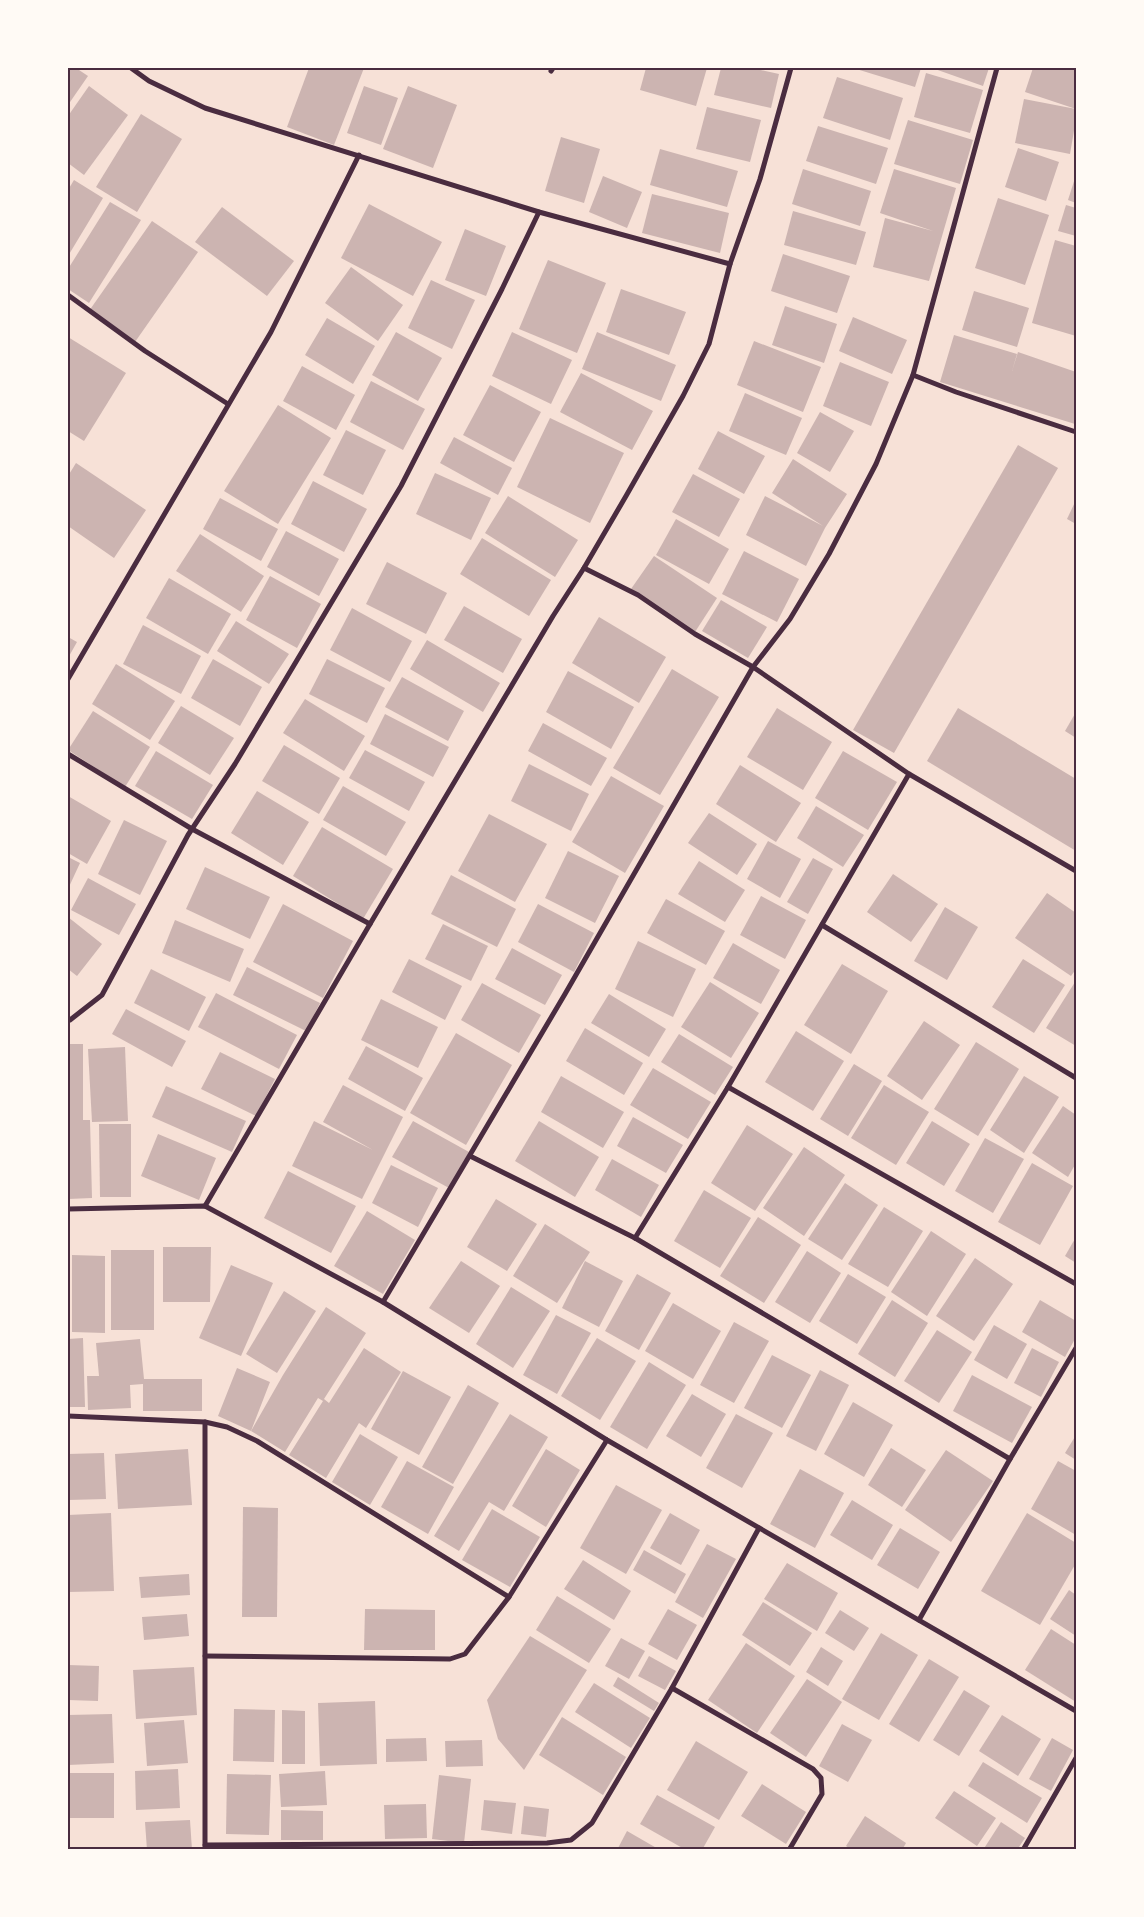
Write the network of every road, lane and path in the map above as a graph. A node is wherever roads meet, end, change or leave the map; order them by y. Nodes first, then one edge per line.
1 (131, 68) edge
2 (792, 68) edge
3 (997, 68) edge
4 (359, 155) junction
5 (539, 212) junction
6 (730, 264) junction
7 (68, 295) edge
8 (913, 375) junction
9 (228, 404) junction
10 (1076, 432) edge
11 (584, 568) junction
12 (753, 667) junction
13 (68, 679) edge
14 (68, 754) edge
15 (909, 774) junction
16 (192, 829) junction
17 (1076, 871) edge
18 (370, 924) junction
19 (822, 925) junction
20 (68, 1020) edge
21 (1076, 1078) edge
22 (728, 1087) junction
23 (470, 1156) junction
24 (205, 1206) junction
25 (68, 1209) edge
26 (635, 1238) junction
27 (1076, 1284) edge
28 (383, 1302) junction
29 (1076, 1348) edge
30 (68, 1416) edge
31 (205, 1422) junction
32 (607, 1440) junction
33 (1010, 1459) junction
34 (759, 1528) junction
35 (509, 1597) junction
36 (918, 1620) junction
37 (205, 1656) junction
38 (672, 1688) junction
39 (1076, 1712) edge
40 (1076, 1758) edge
41 (205, 1847) edge
42 (789, 1850) edge
43 (1024, 1850) edge

1 - 4 street
2 - 6 street
3 - 8 street
4 - 5 street
4 - 9 street
5 - 6 street
5 - 16 street
6 - 11 street
7 - 9 street
8 - 10 street
8 - 12 street
9 - 13 street
11 - 12 street
11 - 18 street
12 - 15 street
12 - 23 street
14 - 16 street
15 - 17 street
15 - 19 street
16 - 18 street
16 - 20 street
18 - 24 street
19 - 21 street
19 - 22 street
22 - 26 street
22 - 27 street
23 - 26 street
23 - 28 street
24 - 25 street
24 - 28 street
26 - 33 street
28 - 32 street
29 - 33 street
30 - 31 street
31 - 35 street
31 - 37 street
32 - 34 street
32 - 35 street
33 - 36 street
34 - 36 street
34 - 38 street
35 - 37 street
36 - 39 street
37 - 41 street
38 - 41 street
38 - 42 street
40 - 43 street

